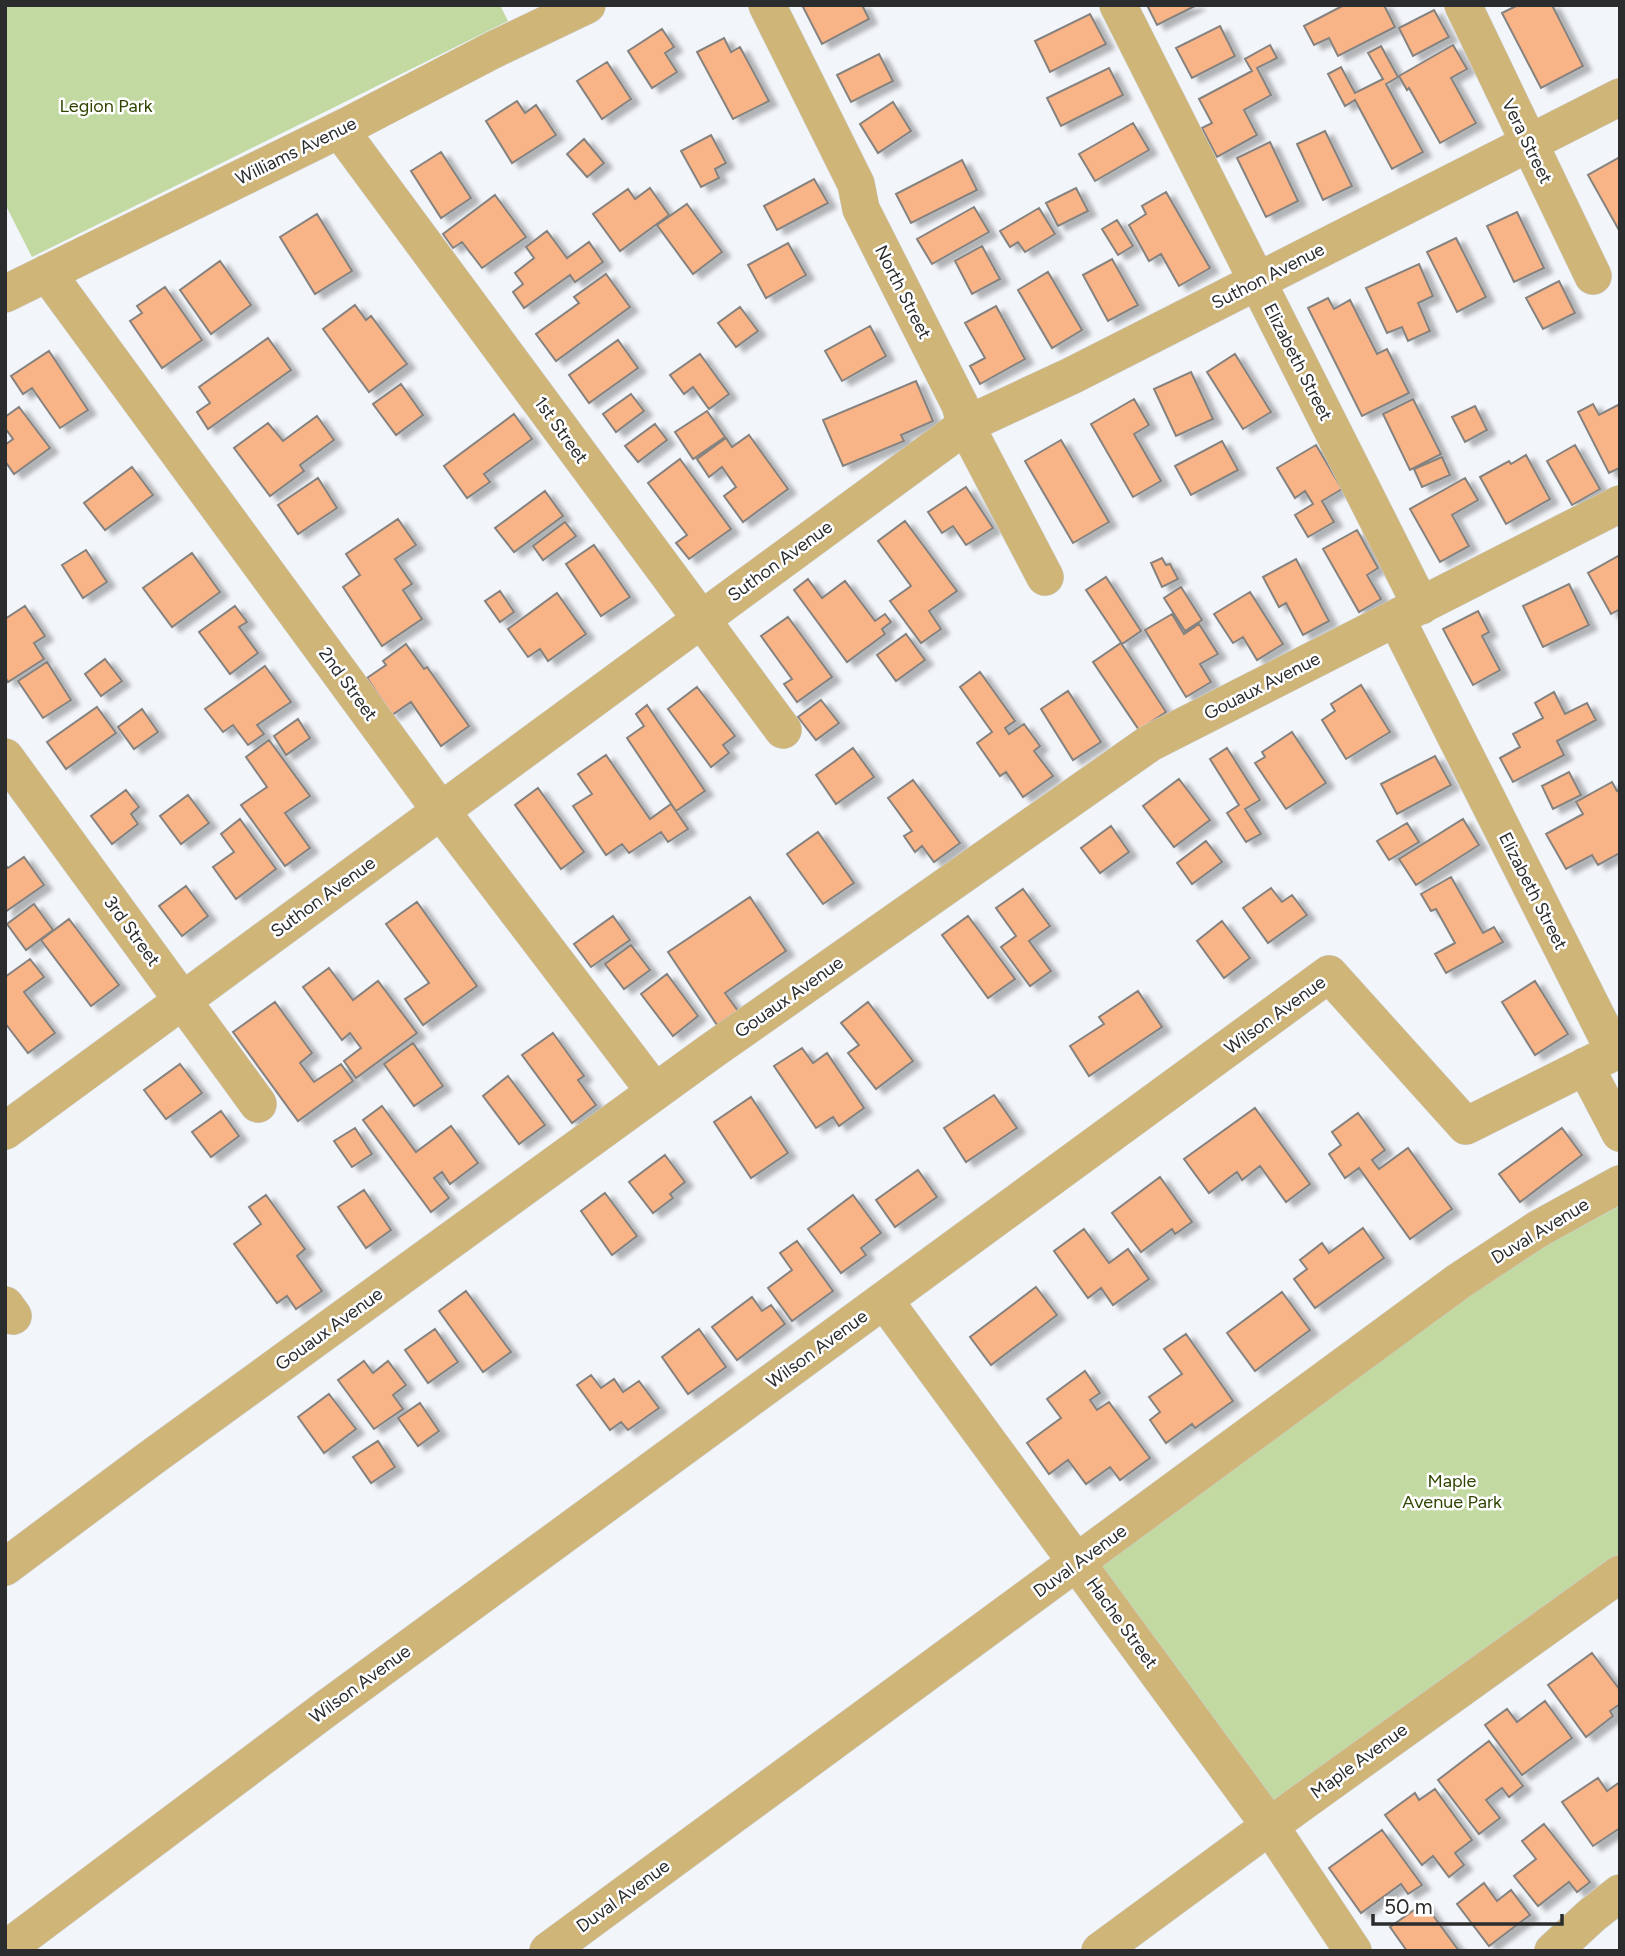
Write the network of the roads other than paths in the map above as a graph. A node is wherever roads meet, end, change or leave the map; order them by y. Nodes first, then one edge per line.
1 (586, 5) edge
2 (767, 5) edge
3 (1118, 5) edge
4 (1462, 5) edge
5 (1620, 97) edge
6 (340, 130) junction
7 (1528, 144) junction
8 (47, 273) junction
9 (1592, 275) dead end
10 (1257, 281) junction
11 (6, 293) edge
12 (966, 426) junction
13 (1620, 505) edge
14 (1045, 577) dead end
15 (1408, 612) junction
16 (701, 620) junction
17 (783, 730) dead end
18 (5, 757) edge
19 (441, 811) junction
20 (183, 1000) junction
21 (1606, 1055) edge
22 (655, 1092) junction
23 (258, 1104) dead end
24 (5, 1131) edge
25 (1620, 1133) edge
26 (1620, 1184) edge
27 (884, 1300) junction
28 (1077, 1562) junction
29 (5, 1567) edge
30 (1620, 1574) edge
31 (1270, 1826) junction
32 (1620, 1893) edge
33 (5, 1950) edge
34 (548, 1951) edge
35 (1100, 1951) edge
36 (1353, 1951) edge
37 (1553, 1951) edge

1 - 6 street, Williams Avenue
2 - 12 street, North Street
3 - 10 street, Elizabeth Street
4 - 7 street, Vera Street
5 - 7 street, Suthon Avenue
6 - 8 street, Williams Avenue
6 - 16 street, 1st Street
7 - 9 street, Vera Street
7 - 10 street, Suthon Avenue
8 - 11 street, Williams Avenue
8 - 19 street, 2nd Street
10 - 12 street, Suthon Avenue
10 - 15 street, Elizabeth Street
12 - 14 street, North Street
12 - 16 street, Suthon Avenue
13 - 15 street, Gouaux Avenue
15 - 21 street, Elizabeth Street
15 - 22 street, Gouaux Avenue
16 - 17 street, 1st Street
16 - 19 street, Suthon Avenue
18 - 20 street, 3rd Street
19 - 20 street, Suthon Avenue
19 - 22 street, 2nd Street
20 - 23 street, 3rd Street
20 - 24 street, Suthon Avenue
21 - 25 street, Elizabeth Street
21 - 27 street, Wilson Avenue
22 - 29 street, Gouaux Avenue
26 - 28 street, Duval Avenue
27 - 28 street, Hache Street
27 - 33 street, Wilson Avenue
28 - 31 street, Hache Street
28 - 34 street, Duval Avenue
30 - 31 street, Maple Avenue
31 - 35 street, Maple Avenue
31 - 36 street, Hache Street
32 - 37 street

